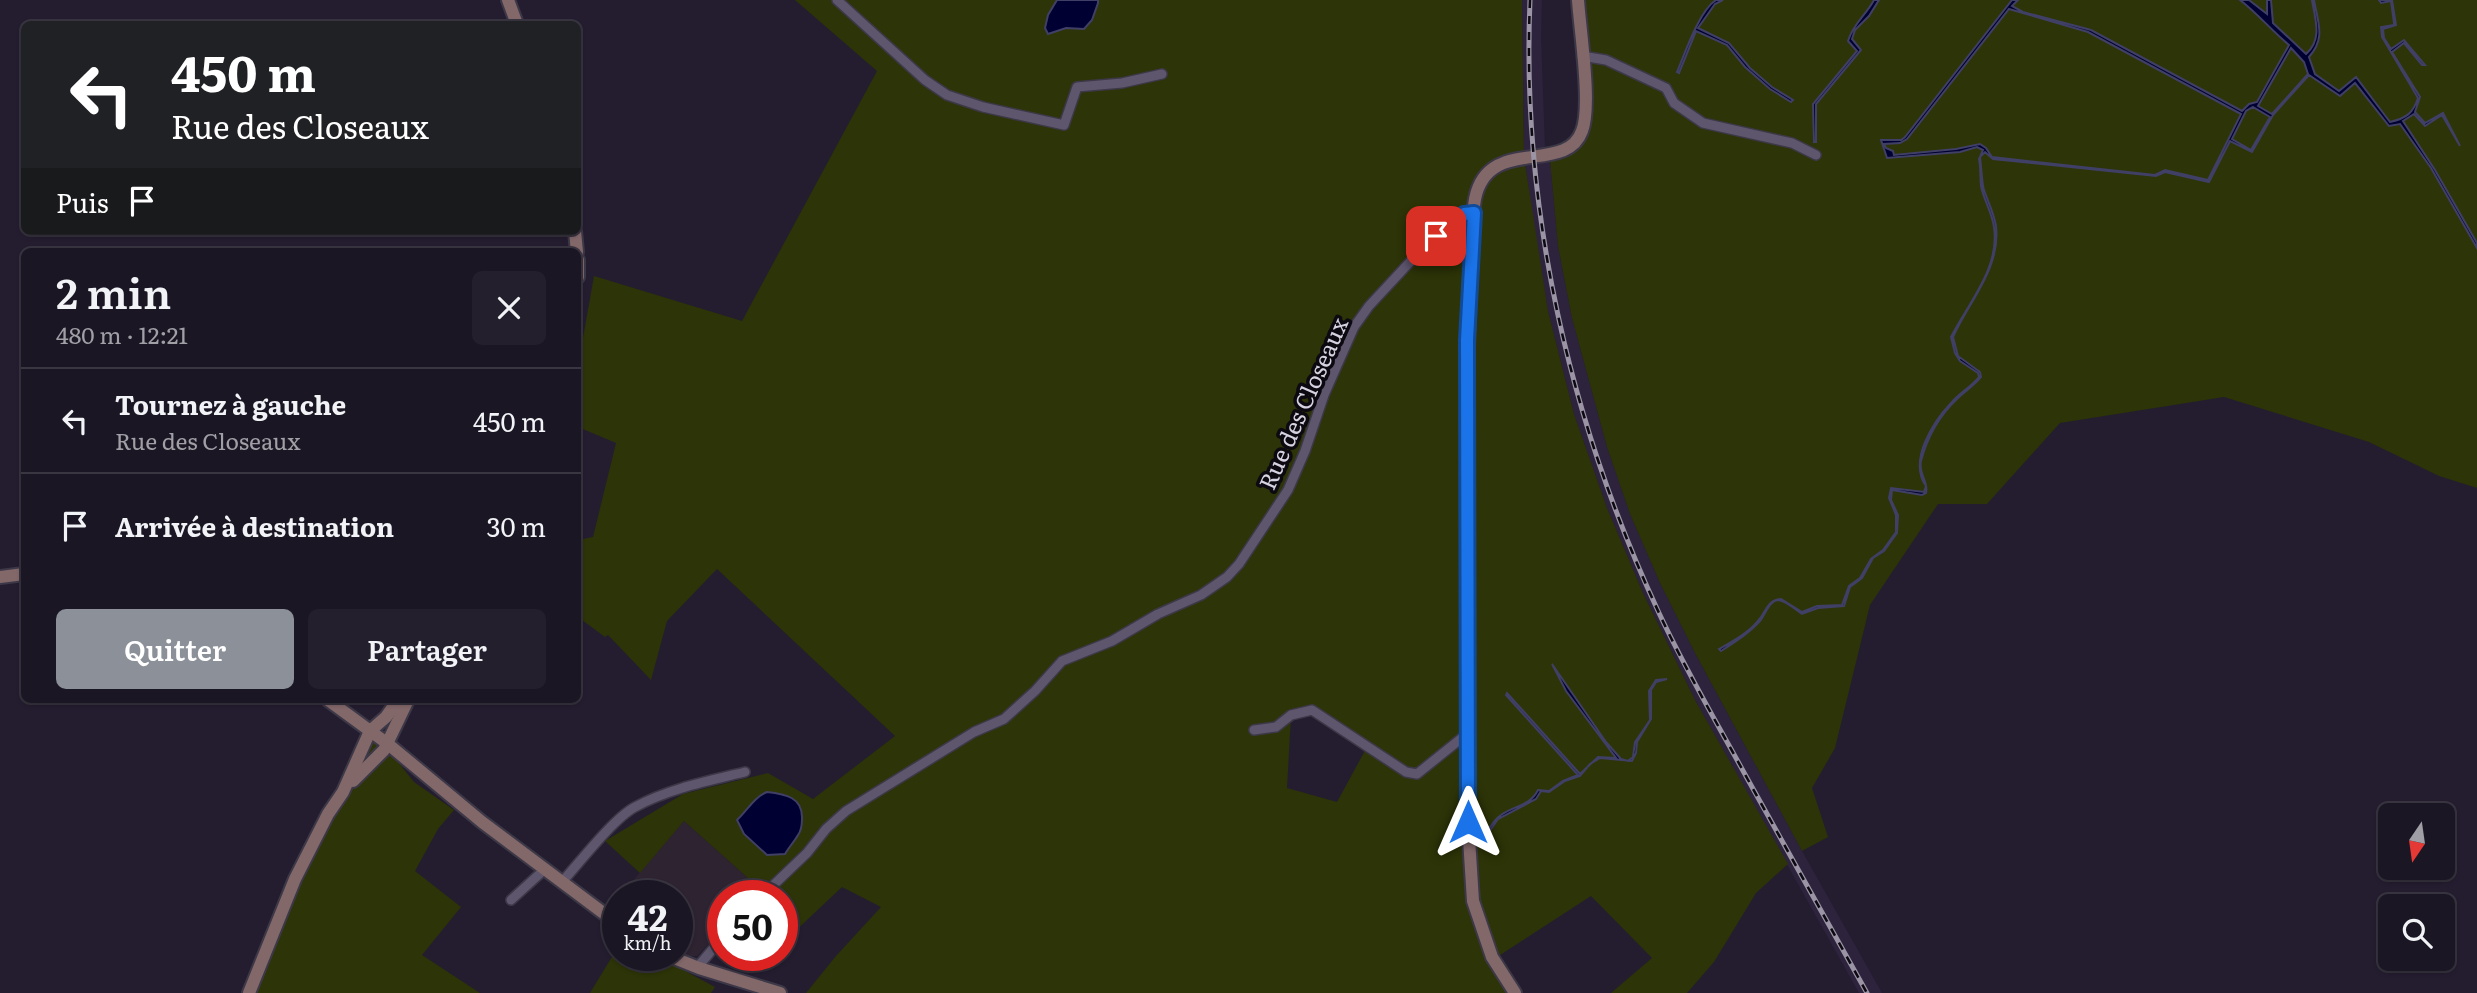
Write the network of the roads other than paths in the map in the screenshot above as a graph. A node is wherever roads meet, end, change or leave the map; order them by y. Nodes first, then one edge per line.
1 (508, 0) edge
2 (837, 0) edge
3 (1578, 0) edge
4 (516, 21) edge
5 (1583, 56) junction
6 (1162, 75) dead end
7 (1816, 155) dead end
8 (1474, 213) junction
9 (21, 574) edge
10 (0, 578) edge
11 (332, 703) edge
12 (396, 703) edge
13 (407, 703) edge
14 (1254, 730) dead end
15 (370, 731) junction
16 (1468, 733) junction
17 (388, 744) junction
18 (745, 772) dead end
19 (343, 792) junction
20 (544, 869) junction
21 (779, 880) edge
22 (562, 881) junction
23 (511, 900) dead end
24 (602, 912) edge
25 (707, 956) edge
26 (693, 966) edge
27 (699, 968) junction
28 (749, 988) edge
29 (249, 993) edge
30 (780, 993) edge
31 (1515, 993) edge

1 - 4 main road
2 - 6 street
3 - 5 main road
5 - 7 street
5 - 8 main road
8 - 16 main road
8 - 21 street, Rue des Closeaux
9 - 10 main road
11 - 15 main road
12 - 15 main road
13 - 17 main road
14 - 16 street
15 - 17 main road
15 - 19 main road
16 - 31 main road
17 - 19 main road
17 - 20 main road
18 - 22 street
19 - 29 main road
20 - 22 main road
20 - 23 street
22 - 24 main road
25 - 27 street
26 - 27 main road
27 - 28 main road
28 - 30 main road

